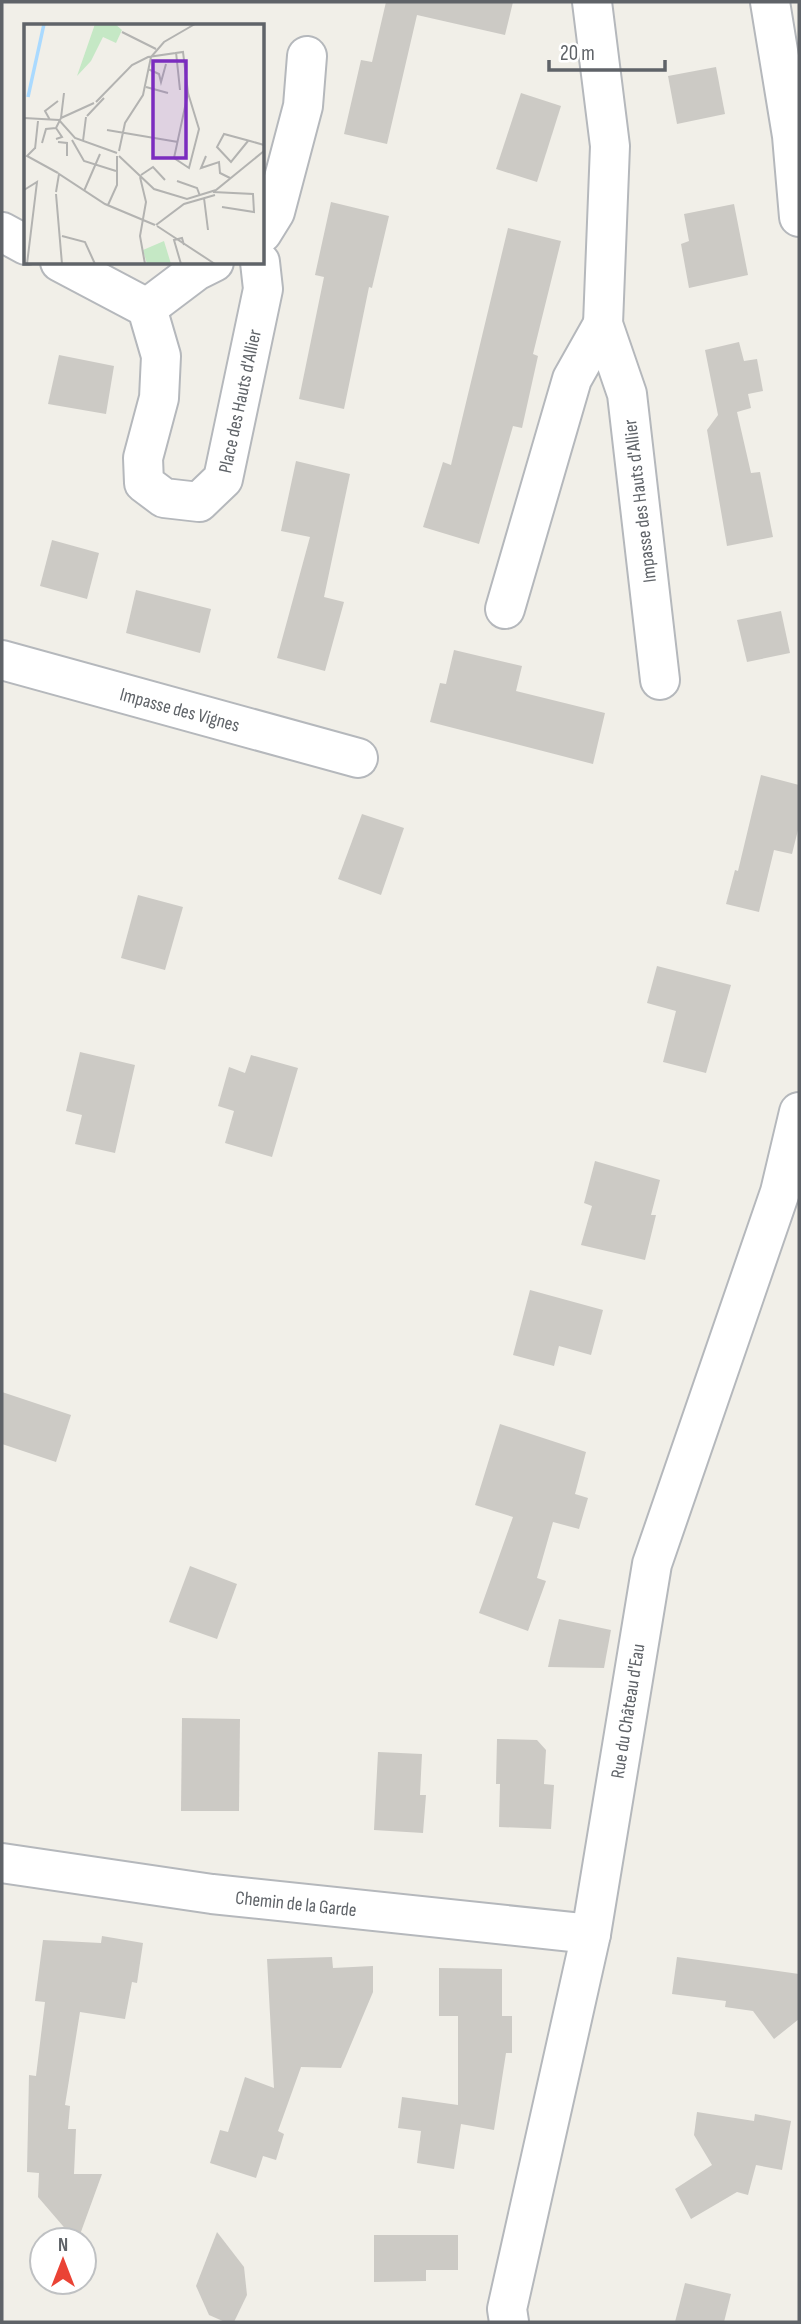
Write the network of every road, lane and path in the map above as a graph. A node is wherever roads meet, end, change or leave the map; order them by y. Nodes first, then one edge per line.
1 (592, 2) edge
2 (770, 2) edge
3 (307, 56) dead end
4 (799, 217) edge
5 (264, 230) edge
6 (2, 232) edge
7 (24, 243) edge
8 (64, 264) edge
9 (210, 264) edge
10 (260, 264) edge
11 (147, 308) junction
12 (603, 324) junction
13 (505, 610) dead end
14 (2, 660) edge
15 (660, 680) dead end
16 (358, 758) dead end
17 (799, 1112) edge
18 (2, 1863) edge
19 (591, 1934) junction
20 (509, 2322) edge

1 - 12 street, Impasse des Hauts d'Allier
2 - 4 street
3 - 5 street
6 - 7 street
8 - 11 street
9 - 11 street
10 - 11 street, Place des Hauts d'Allier
12 - 13 street, Impasse des Hauts d'Allier
12 - 15 street, Impasse des Hauts d'Allier
14 - 16 street, Impasse des Vignes
17 - 19 street, Rue du Château d'Eau
18 - 19 street, Chemin de la Garde
19 - 20 street, Rue du Château d'Eau

